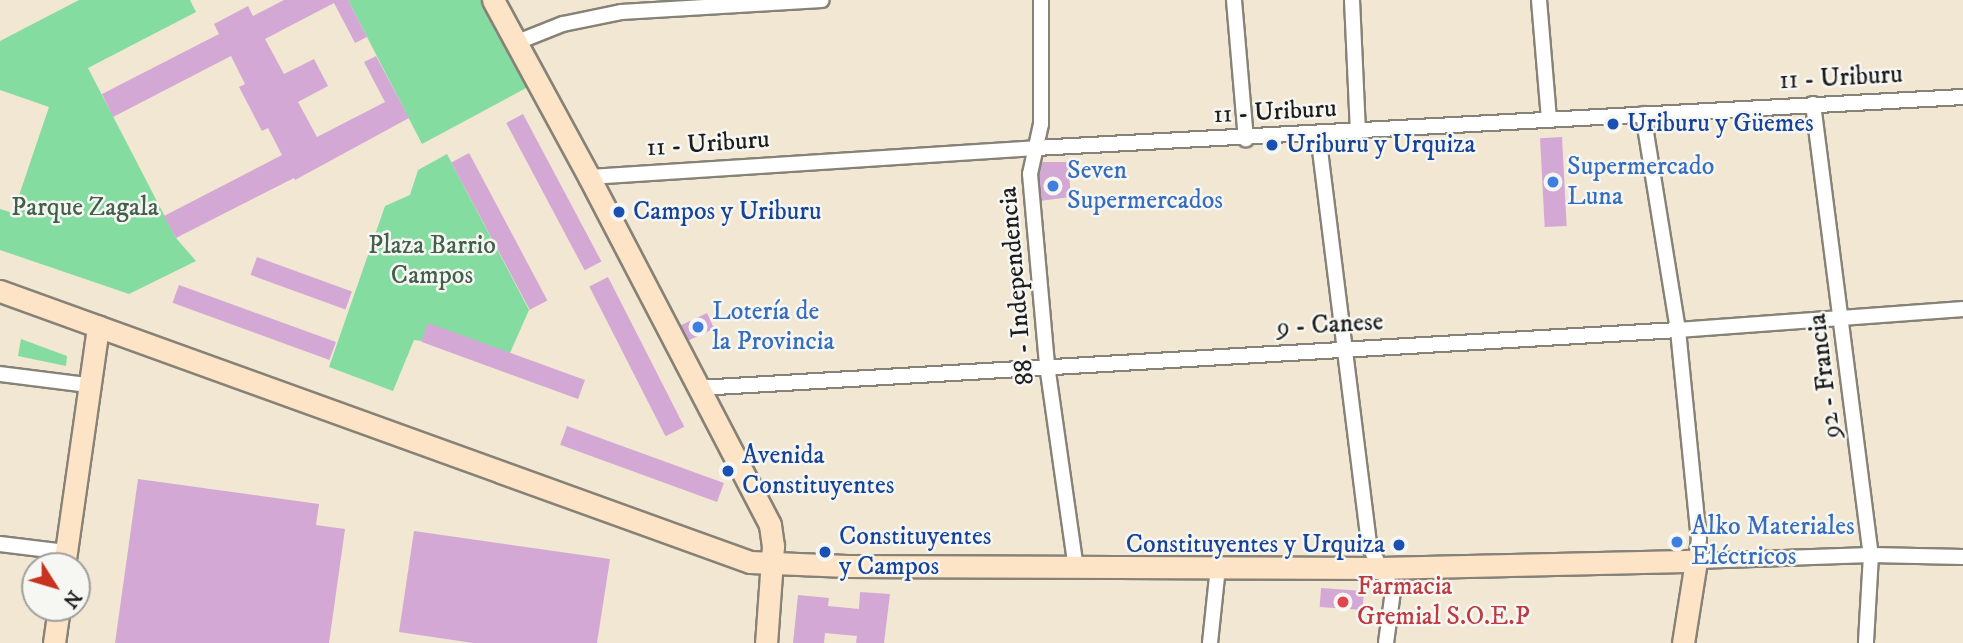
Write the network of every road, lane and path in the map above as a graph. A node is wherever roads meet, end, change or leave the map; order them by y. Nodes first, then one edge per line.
1 (493, 0) edge
2 (822, 0) edge
3 (1041, 0) edge
4 (1234, 0) edge
5 (1352, 0) edge
6 (1539, 0) edge
7 (515, 43) junction
8 (1963, 97) edge
9 (1813, 104) junction
10 (1643, 114) junction
11 (1549, 120) junction
12 (1358, 132) junction
13 (1318, 135) junction
14 (1246, 139) junction
15 (1035, 148) junction
16 (589, 177) junction
17 (0, 291) edge
18 (1963, 309) edge
19 (1843, 317) junction
20 (98, 326) junction
21 (1678, 330) junction
22 (1346, 349) junction
23 (1047, 365) junction
24 (0, 374) edge
25 (87, 385) junction
26 (699, 388) junction
27 (0, 544) edge
28 (35, 552) edge
29 (66, 552) edge
30 (1871, 555) junction
31 (1963, 557) edge
32 (1696, 561) junction
33 (772, 565) junction
34 (1076, 568) junction
35 (1218, 568) junction
36 (1380, 568) junction
37 (57, 622) edge
38 (54, 643) edge
39 (766, 643) edge
40 (1210, 643) edge
41 (1386, 643) edge
42 (1683, 643) edge
43 (1866, 643) edge

1 - 7 main road
2 - 7 street
3 - 15 street, 88 - Independencia
4 - 14 street
5 - 12 street
6 - 11 street
7 - 16 main road
8 - 9 street, 11 - Uriburu
9 - 10 street, 11 - Uriburu
9 - 19 street, 92 - Francia
10 - 11 street, 11 - Uriburu
10 - 21 street
11 - 12 street, 11 - Uriburu
12 - 13 street, 11 - Uriburu
13 - 14 street, 11 - Uriburu
13 - 22 street
14 - 15 street, 11 - Uriburu
15 - 16 street, 11 - Uriburu
15 - 23 street, 88 - Independencia
16 - 26 main road
17 - 20 main road
18 - 19 street, 9 - Canese
19 - 21 street, 9 - Canese
19 - 30 street, 92 - Francia
20 - 25 main road
20 - 33 main road
21 - 22 street, 9 - Canese
21 - 32 street
22 - 23 street, 9 - Canese
22 - 36 street
23 - 26 street, 9 - Canese
23 - 34 street, 88 - Independencia
24 - 25 street
25 - 29 main road
26 - 33 main road
27 - 28 street
30 - 31 street
30 - 32 street
30 - 43 street, 92 - Francia
32 - 36 main road
32 - 42 main road
33 - 34 main road
33 - 39 main road
34 - 35 main road
35 - 36 main road
35 - 40 street
36 - 41 street
37 - 38 main road

